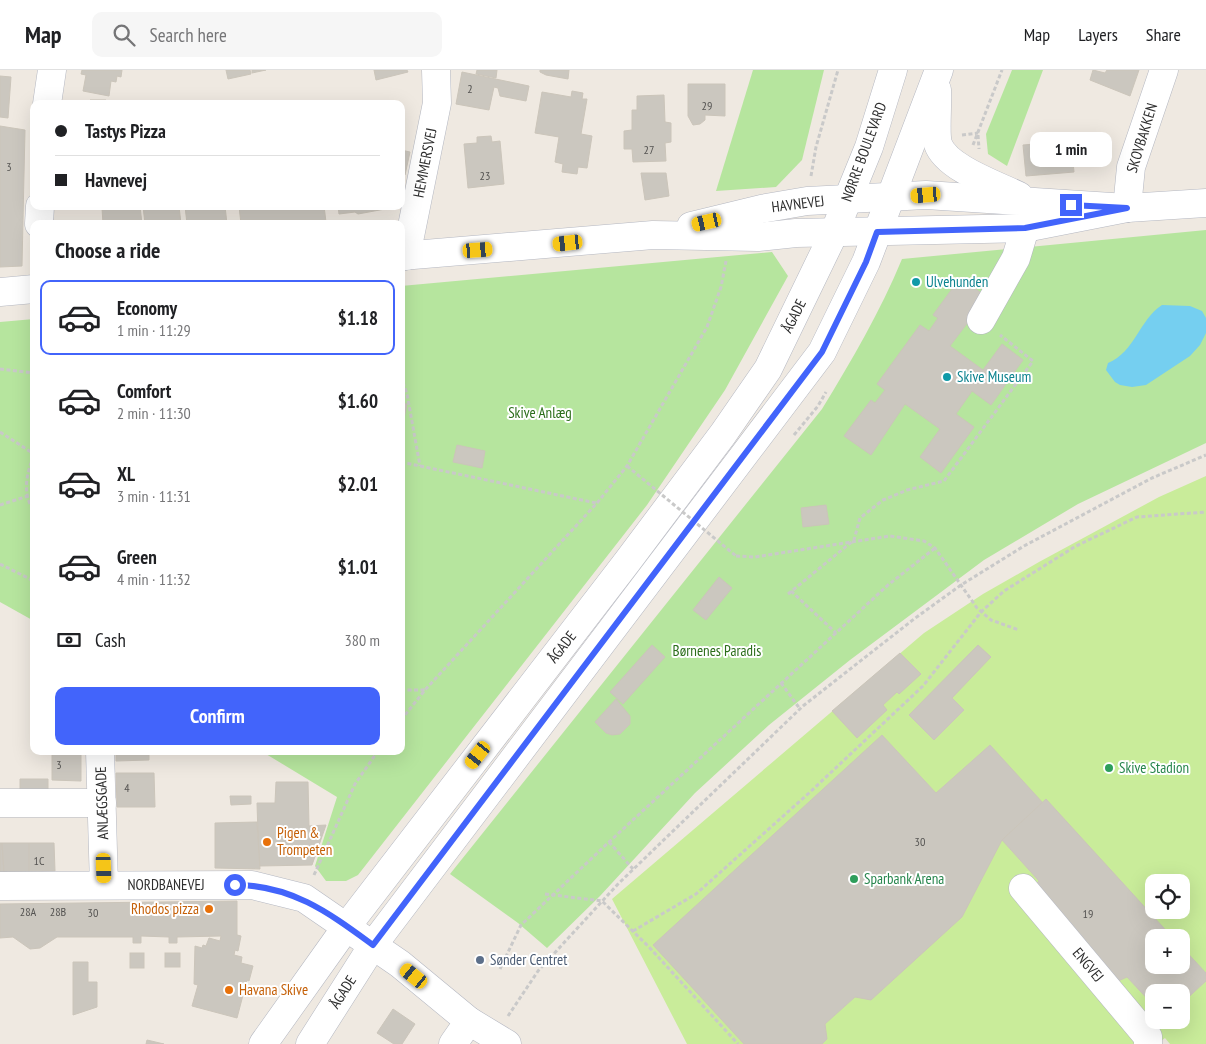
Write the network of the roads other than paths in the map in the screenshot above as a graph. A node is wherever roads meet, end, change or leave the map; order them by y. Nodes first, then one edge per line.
1 (52, 70) edge
2 (436, 70) edge
3 (893, 70) edge
4 (1164, 70) edge
5 (938, 73) edge
6 (48, 100) edge
7 (889, 197) junction
8 (847, 199) junction
9 (1034, 203) junction
10 (1206, 203) edge
11 (1127, 208) junction
12 (1025, 228) junction
13 (877, 232) junction
14 (834, 233) junction
15 (653, 235) junction
16 (405, 251) edge
17 (405, 256) edge
18 (30, 289) edge
19 (0, 292) edge
20 (982, 320) road end
21 (100, 755) edge
22 (102, 802) junction
23 (0, 803) edge
24 (104, 885) junction
25 (0, 886) edge
26 (1024, 888) dead end
27 (347, 926) junction
28 (373, 945) junction
29 (469, 1021) junction
30 (501, 1040) edge
31 (262, 1044) edge
32 (310, 1044) edge
33 (453, 1044) edge
34 (1148, 1044) edge

1 - 6 street
2 - 16 street, HEMMERSVEJ
3 - 8 street, NØRRE BOULEVARD
4 - 11 street, SKOVBAKKEN
5 - 7 street
5 - 9 street
7 - 8 street, HAVNEVEJ
7 - 9 street, HAVNEVEJ
7 - 13 street
8 - 14 street, NØRRE BOULEVARD
8 - 15 street, HAVNEVEJ
9 - 11 street, HAVNEVEJ
10 - 11 street, HAVNEVEJ
11 - 12 street, HAVNEVEJ
12 - 13 street, HAVNEVEJ
12 - 20 street
13 - 14 street, HAVNEVEJ
13 - 28 street, ÅGADE
14 - 15 street, HAVNEVEJ
14 - 27 street, ÅGADE
15 - 17 street, HAVNEVEJ
18 - 19 street
21 - 22 street, ANLÆGSGADE
22 - 23 street
22 - 24 street, ANLÆGSGADE
24 - 25 street, NORDBANEVEJ
24 - 27 street, NORDBANEVEJ
26 - 34 street, ENGVEJ
27 - 28 street, NORDBANEVEJ
27 - 31 street, ÅGADE
28 - 29 street, NORDBANEVEJ
28 - 32 street, ÅGADE
29 - 30 street, NORDBANEVEJ
29 - 33 street

